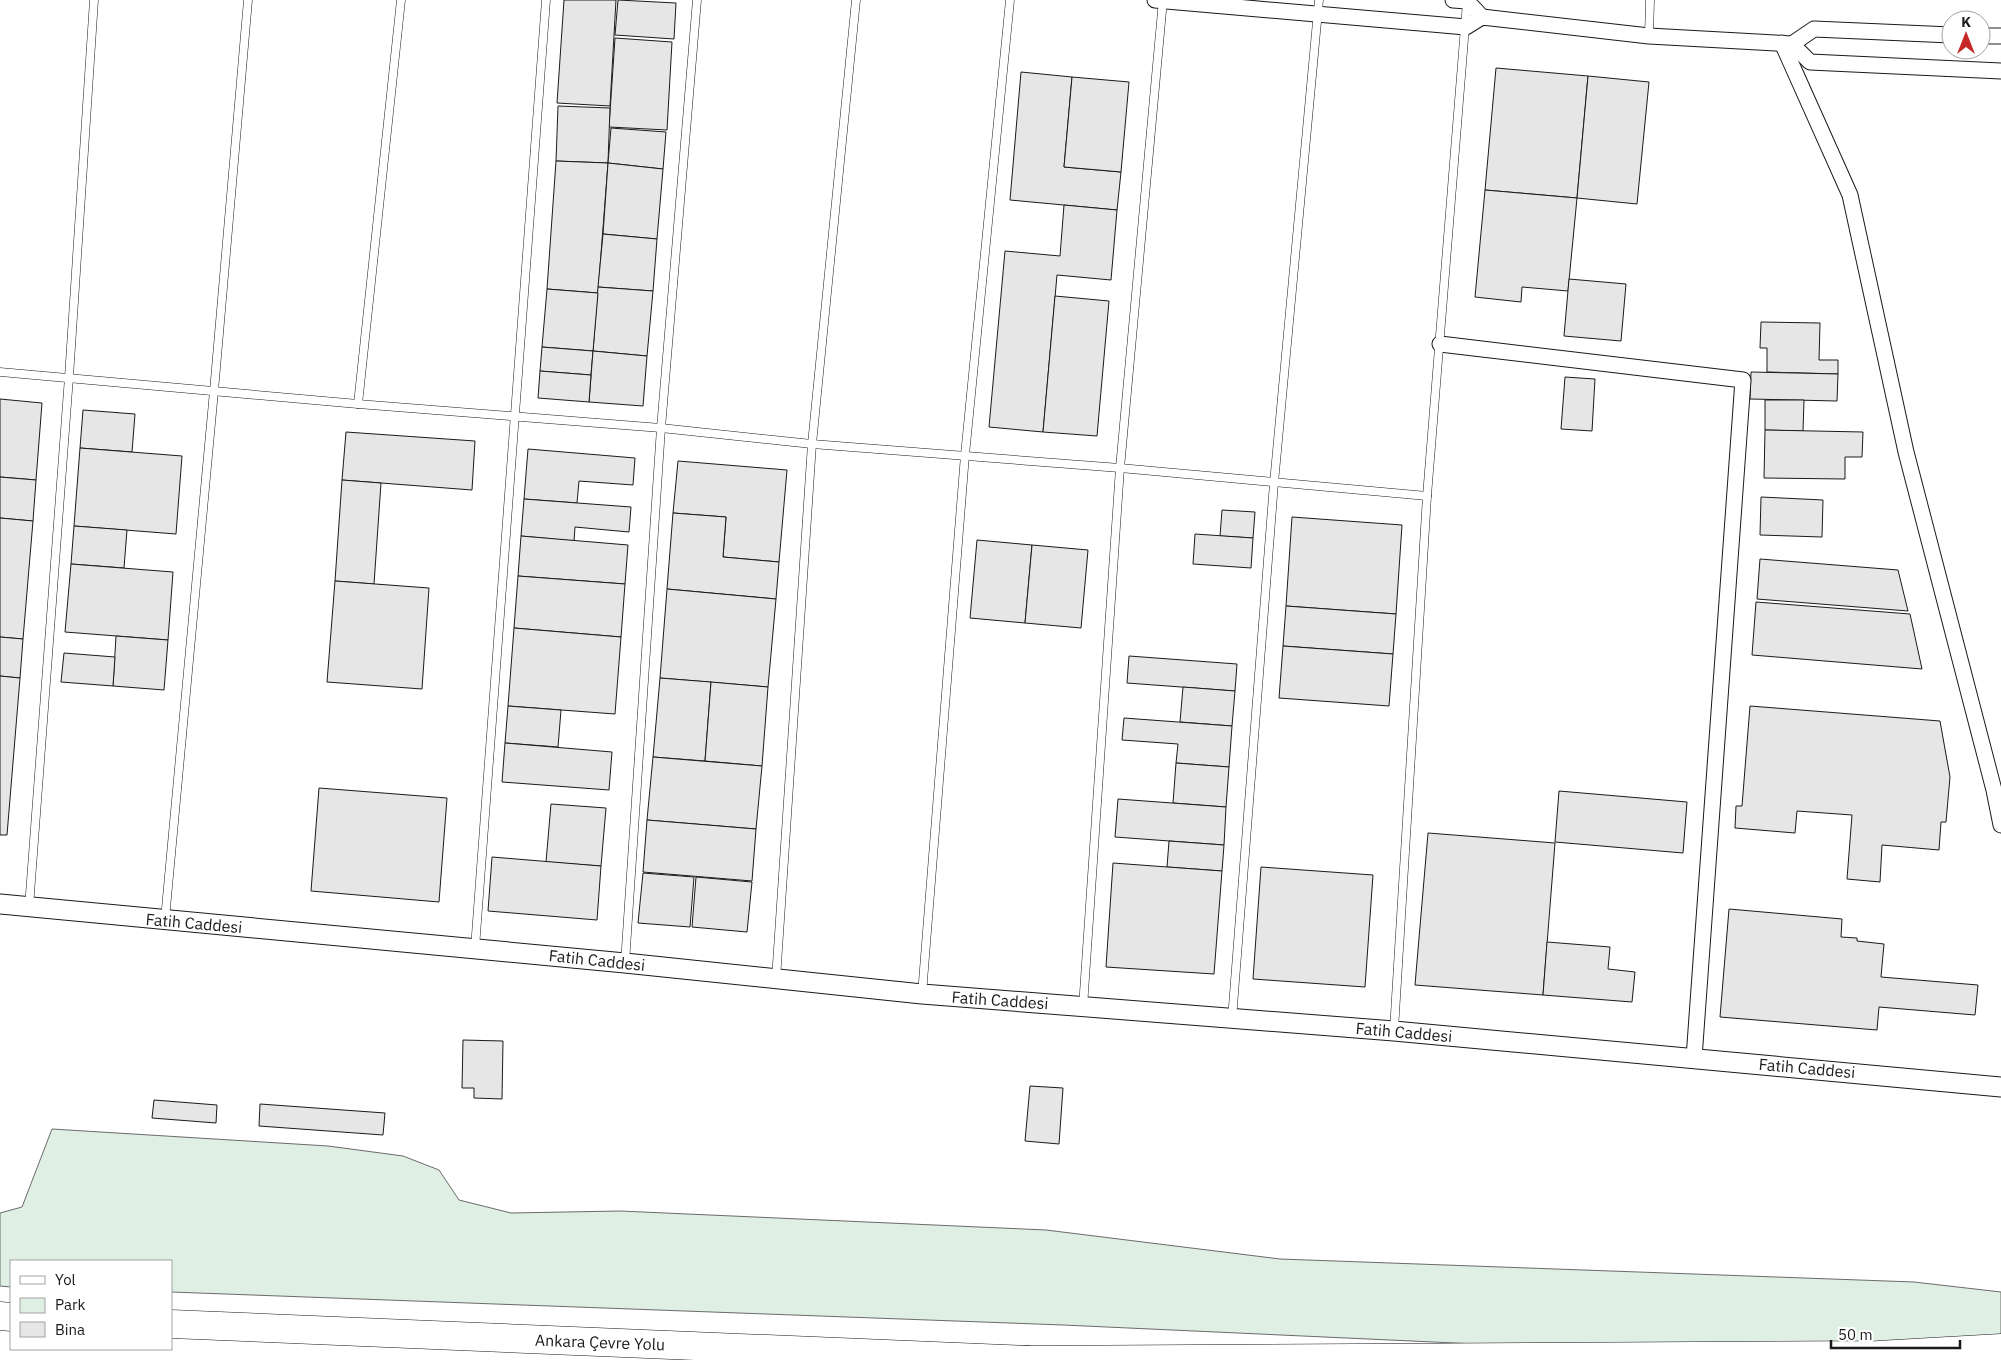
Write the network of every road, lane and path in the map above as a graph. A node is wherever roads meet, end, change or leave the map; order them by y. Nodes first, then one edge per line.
1 (94, 0) edge
2 (248, 0) edge
3 (400, 0) edge
4 (546, 0) edge
5 (697, 0) edge
6 (856, 0) edge
7 (1010, 0) edge
8 (1161, 0) edge
9 (1462, 0) edge
10 (1650, 0) edge
11 (1318, 7) edge
12 (1482, 17) junction
13 (1466, 27) junction
14 (1941, 35) edge
15 (1649, 36) junction
16 (1787, 43) junction
17 (2001, 71) edge
18 (1440, 344) junction
19 (0, 372) edge
20 (69, 377) junction
21 (214, 391) junction
22 (358, 404) junction
23 (514, 417) junction
24 (661, 428) junction
25 (812, 444) junction
26 (965, 455) junction
27 (1120, 468) junction
28 (1274, 483) junction
29 (1427, 496) junction
30 (1998, 790) edge
31 (2001, 825) edge
32 (0, 904) edge
33 (29, 906) junction
34 (165, 921) junction
35 (475, 948) junction
36 (626, 963) junction
37 (776, 979) junction
38 (922, 994) junction
39 (1083, 1007) junction
40 (1232, 1019) junction
41 (1394, 1031) junction
42 (1694, 1058) junction
43 (2001, 1087) edge
44 (172, 1324) edge
45 (2001, 1348) edge
46 (1024, 1360) edge
47 (1028, 1360) edge

1 - 20 lane
2 - 21 lane
3 - 22 lane
4 - 23 lane
5 - 24 lane
6 - 25 lane
7 - 26 lane
8 - 11 street
8 - 27 lane
9 - 12 street
9 - 13 lane
10 - 15 lane
11 - 13 street
11 - 28 lane
12 - 13 street
12 - 15 street
13 - 18 lane
14 - 16 street
15 - 16 street
16 - 17 street
16 - 30 street
18 - 29 lane
18 - 42 street
19 - 20 lane
20 - 21 lane
20 - 33 lane
21 - 22 lane
21 - 34 lane
22 - 23 lane
23 - 24 lane
23 - 35 lane
24 - 25 lane
24 - 36 lane
25 - 26 lane
25 - 37 lane
26 - 27 lane
26 - 38 lane
27 - 28 lane
27 - 39 lane
28 - 29 lane
28 - 40 lane
29 - 41 lane
30 - 31 street
32 - 33 street, Fatih Caddesi
33 - 34 street, Fatih Caddesi
34 - 35 street, Fatih Caddesi
35 - 36 street, Fatih Caddesi
36 - 37 street, Fatih Caddesi
37 - 38 street, Fatih Caddesi
38 - 39 street, Fatih Caddesi
39 - 40 street, Fatih Caddesi
40 - 41 street, Fatih Caddesi
41 - 42 street, Fatih Caddesi
42 - 43 street, Fatih Caddesi
44 - 46 highway, Ankara Çevre Yolu
45 - 46 highway
46 - 47 highway, Ankara Çevre Yolu

